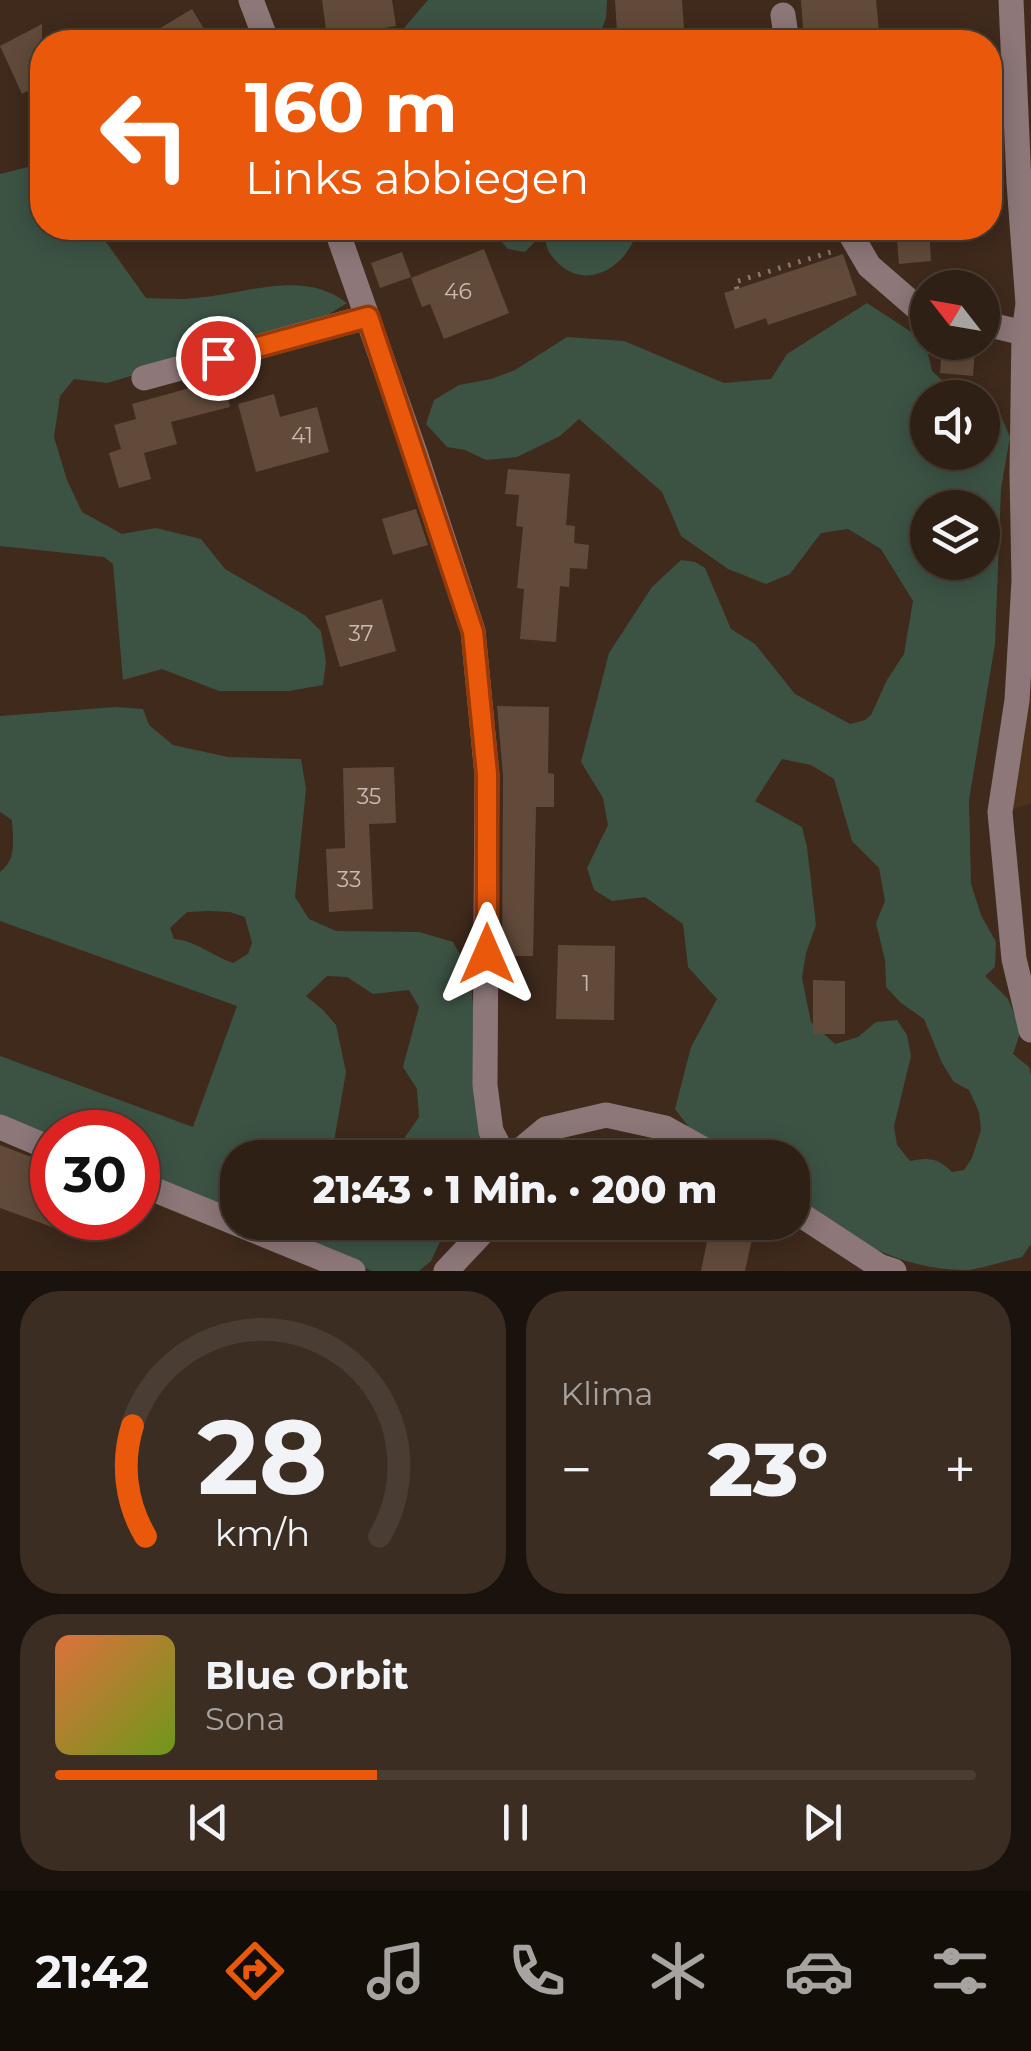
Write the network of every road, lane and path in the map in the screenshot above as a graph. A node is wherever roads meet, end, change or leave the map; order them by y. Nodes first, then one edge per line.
1 (250, 0) edge
2 (1010, 0) edge
3 (784, 15) dead end
4 (262, 30) edge
5 (786, 30) edge
6 (340, 240) edge
7 (854, 240) edge
8 (828, 252) dead end
9 (737, 289) dead end
10 (910, 302) edge
11 (368, 317) junction
12 (1000, 327) edge
13 (1024, 333) junction
14 (144, 378) dead end
15 (1027, 580) edge
16 (1031, 1030) edge
17 (0, 1128) edge
18 (30, 1140) edge
19 (497, 1140) edge
20 (531, 1140) edge
21 (686, 1140) edge
22 (160, 1192) edge
23 (810, 1221) edge
24 (475, 1240) edge
25 (354, 1271) edge
26 (446, 1271) edge
27 (894, 1271) edge

1 - 4 street
2 - 13 street
3 - 5 street
6 - 11 street
7 - 10 street
8 - 9 path
11 - 14 street
11 - 19 street
12 - 13 street
13 - 15 street
15 - 16 street
17 - 18 street
20 - 21 street
22 - 25 street
23 - 27 street
24 - 26 street

